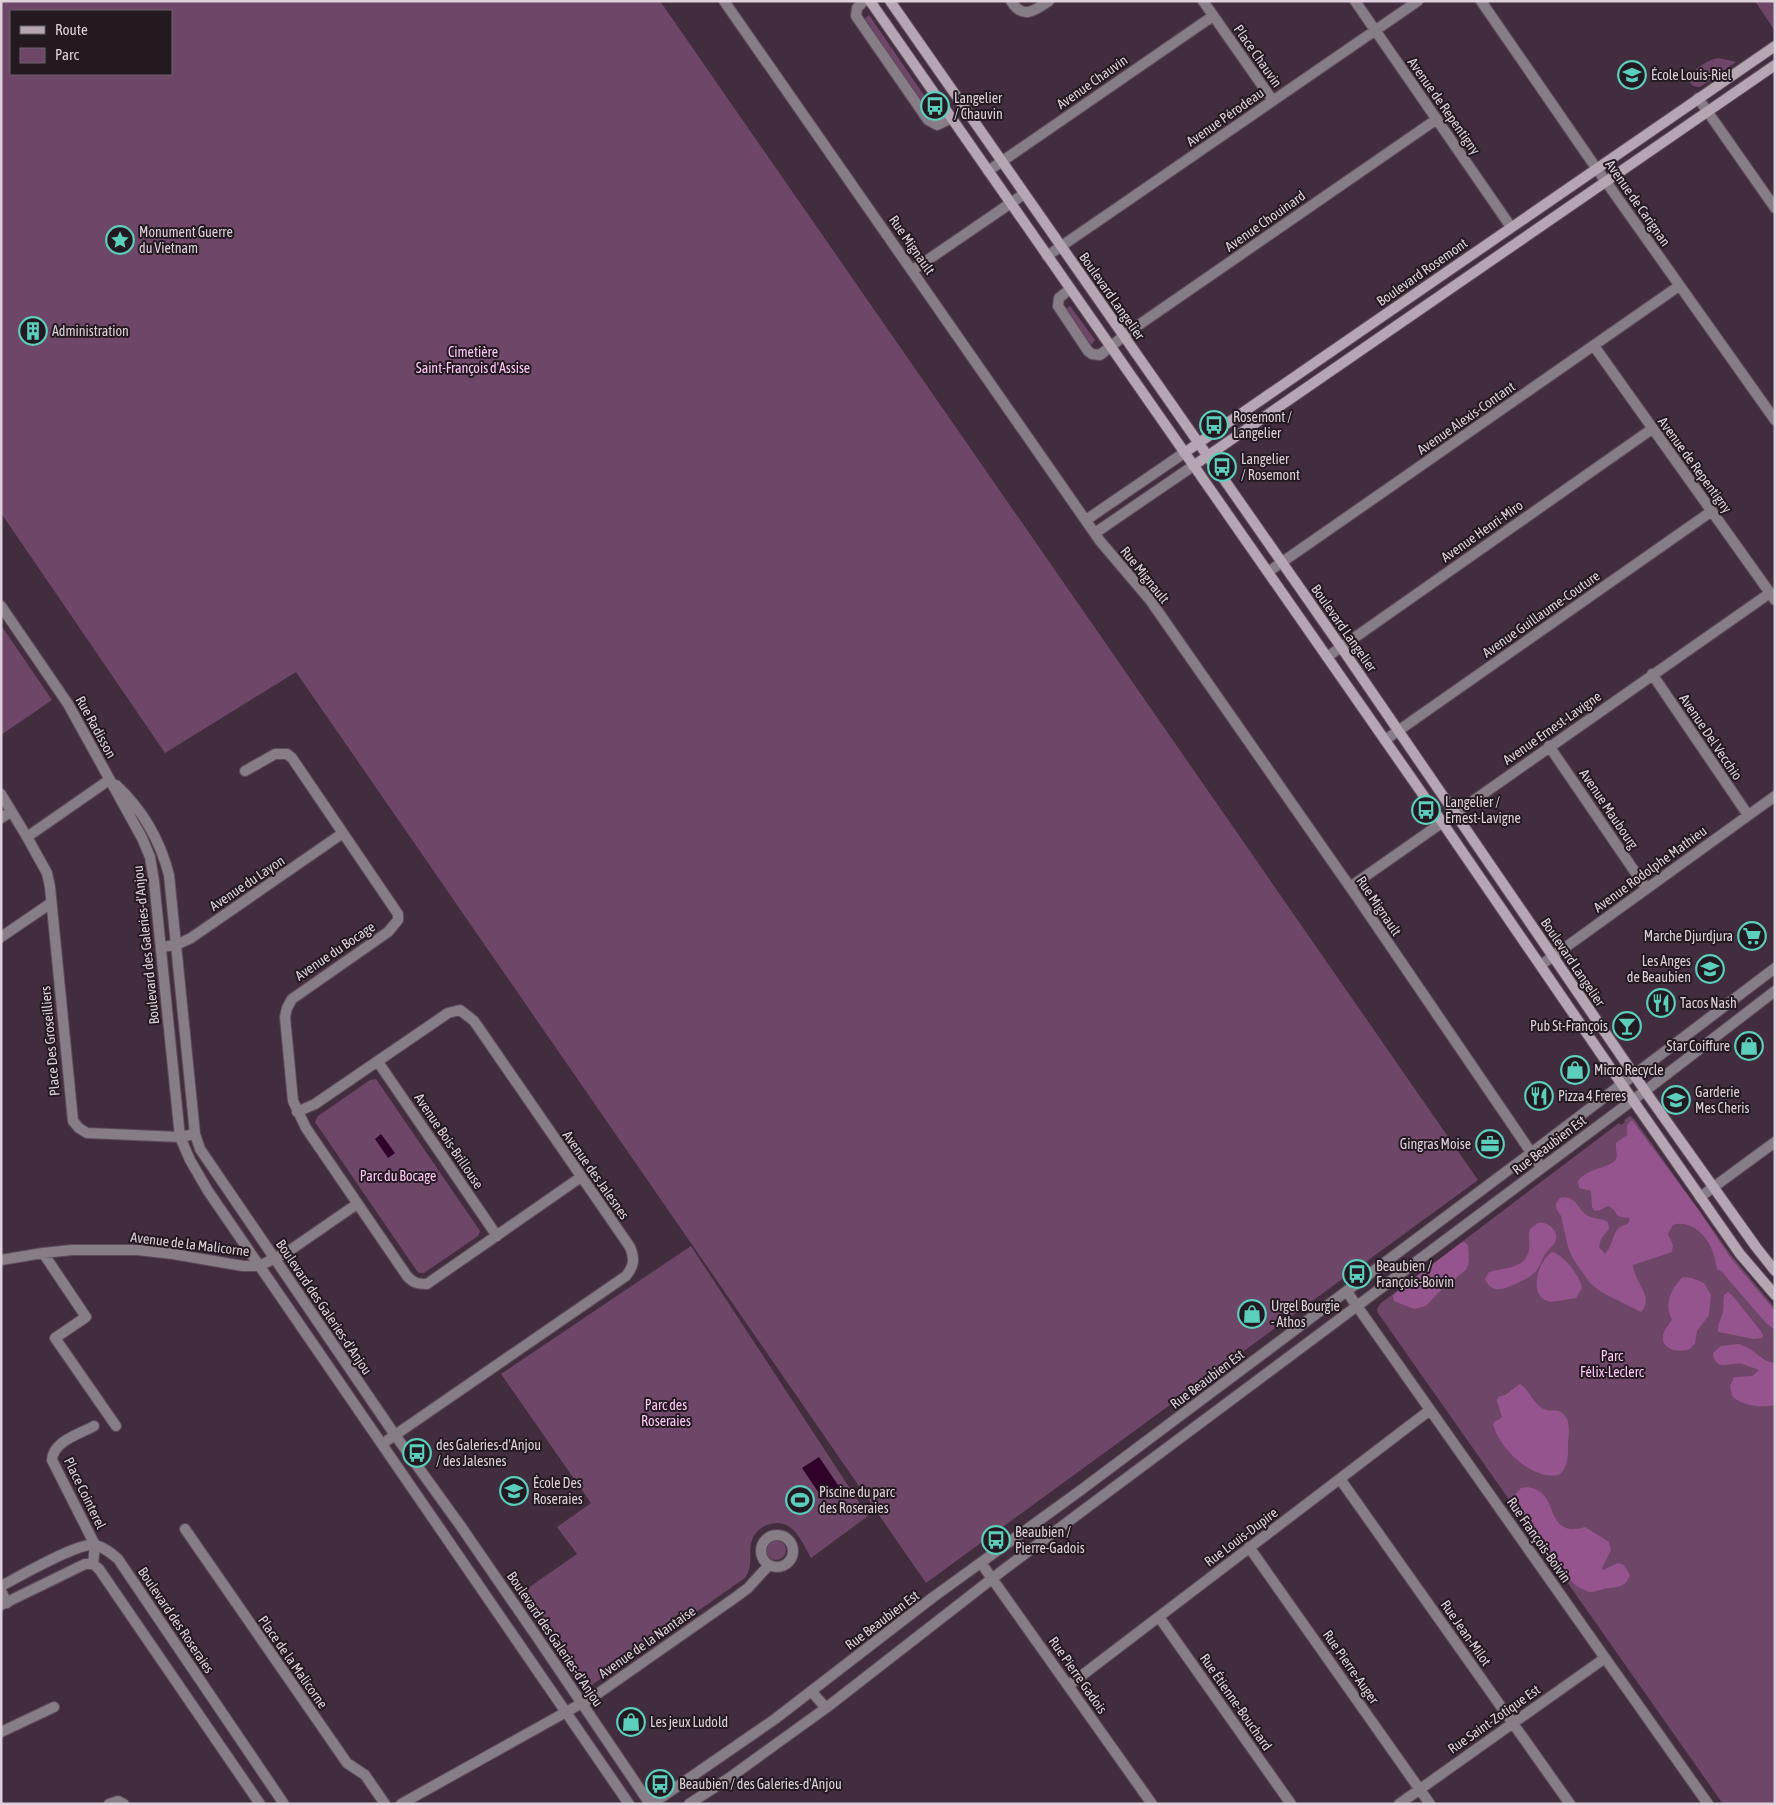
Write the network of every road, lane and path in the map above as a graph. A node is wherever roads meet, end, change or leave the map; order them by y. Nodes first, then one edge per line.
1 (724, 1) edge
2 (864, 1) edge
3 (870, 1) edge
4 (890, 1) edge
5 (1011, 1) edge
6 (1049, 1) edge
7 (1203, 1) edge
8 (1355, 1) edge
9 (1418, 1) edge
10 (1481, 1) edge
11 (1212, 16) junction
12 (1375, 30) junction
13 (1775, 46) edge
14 (1775, 65) edge
15 (1698, 98) junction
16 (1273, 101) junction
17 (1708, 111) junction
18 (952, 118) junction
19 (1437, 119) junction
20 (1002, 161) junction
21 (1597, 169) junction
22 (988, 171) junction
23 (1606, 182) junction
24 (1024, 194) junction
25 (1011, 203) junction
26 (1775, 208) edge
27 (1511, 227) junction
28 (1061, 247) junction
29 (1047, 256) junction
30 (913, 270) junction
31 (1679, 286) junction
32 (1070, 289) junction
33 (1124, 335) junction
34 (1594, 346) junction
35 (1110, 347) junction
36 (1775, 420) edge
37 (1652, 429) junction
38 (1198, 443) junction
39 (1184, 453) junction
40 (1207, 456) junction
41 (1193, 466) junction
42 (1712, 511) junction
43 (1086, 520) junction
44 (1095, 533) junction
45 (1282, 562) junction
46 (1268, 572) junction
47 (1772, 596) edge
48 (1, 606) edge
49 (1341, 647) junction
50 (1327, 657) junction
51 (1652, 674) junction
52 (1398, 731) junction
53 (1386, 740) junction
54 (1549, 746) junction
55 (245, 770) dead end
56 (109, 780) junction
57 (1, 794) edge
58 (1775, 796) edge
59 (11, 812) junction
60 (1455, 813) junction
61 (1748, 815) junction
62 (1, 818) edge
63 (1442, 822) junction
64 (344, 834) junction
65 (27, 837) junction
66 (1350, 887) junction
67 (1646, 888) junction
68 (51, 903) junction
69 (1, 938) edge
70 (176, 944) junction
71 (161, 947) junction
72 (1553, 956) junction
73 (1541, 965) junction
74 (1775, 968) edge
75 (1775, 991) edge
76 (378, 1062) junction
77 (1634, 1076) junction
78 (1622, 1084) junction
79 (1645, 1091) junction
80 (1632, 1100) junction
81 (297, 1112) junction
82 (195, 1134) junction
83 (180, 1136) junction
84 (1775, 1142) edge
85 (1532, 1153) junction
86 (1541, 1167) junction
87 (581, 1177) junction
88 (1714, 1187) junction
89 (1700, 1197) junction
90 (357, 1204) junction
91 (497, 1236) junction
92 (43, 1253) junction
93 (1, 1260) edge
94 (275, 1260) junction
95 (260, 1266) junction
96 (1775, 1270) edge
97 (1347, 1292) junction
98 (1775, 1295) edge
99 (1357, 1306) junction
100 (1430, 1410) junction
101 (94, 1426) dead end
102 (116, 1426) dead end
103 (395, 1435) junction
104 (382, 1444) junction
105 (1340, 1478) junction
106 (1081, 1490) junction
107 (1092, 1504) junction
108 (184, 1529) dead end
109 (95, 1545) junction
110 (1249, 1547) junction
111 (981, 1563) junction
112 (93, 1564) junction
113 (769, 1565) dead end
114 (993, 1578) junction
115 (1, 1586) edge
116 (1, 1591) edge
117 (4, 1604) edge
118 (1159, 1617) junction
119 (1605, 1658) junction
120 (1068, 1686) junction
121 (811, 1691) junction
122 (582, 1704) junction
123 (54, 1707) dead end
124 (826, 1708) junction
125 (566, 1712) junction
126 (1513, 1723) junction
127 (1, 1732) edge
128 (1420, 1789) junction
129 (109, 1804) edge
130 (124, 1804) edge
131 (260, 1804) edge
132 (284, 1804) edge
133 (385, 1804) edge
134 (401, 1804) edge
135 (629, 1804) edge
136 (650, 1804) edge
137 (689, 1804) edge
138 (1152, 1804) edge
139 (1291, 1804) edge
140 (1399, 1804) edge
141 (1430, 1804) edge
142 (1570, 1804) edge
143 (1708, 1804) edge

1 - 30 street, Rue Mignault
2 - 18 street
3 - 18 main road, Boulevard Langelier
4 - 20 main road, Boulevard Langelier
5 - 6 street
7 - 11 street, Place Chauvin
8 - 12 street, Avenue de Repentigny
9 - 12 street, Avenue Pérodeau
10 - 21 street, Avenue de Carignan
11 - 16 street, Place Chauvin
11 - 20 street, Avenue Chauvin
12 - 16 street, Avenue Pérodeau
12 - 19 street, Avenue de Repentigny
13 - 15 main road, Boulevard Rosemont
14 - 17 main road
15 - 17 street
15 - 21 main road, Boulevard Rosemont
16 - 28 street, Avenue Pérodeau
17 - 23 main road
17 - 26 street
18 - 22 main road, Boulevard Langelier
19 - 27 street, Avenue de Repentigny
19 - 33 street, Avenue Chouinard
20 - 22 street, Avenue Chauvin
20 - 24 main road, Boulevard Langelier
21 - 23 street, Avenue de Carignan
21 - 27 main road, Boulevard Rosemont
22 - 25 main road, Boulevard Langelier
23 - 31 street, Avenue de Carignan
23 - 40 main road
24 - 25 street
24 - 28 main road, Boulevard Langelier
25 - 29 main road, Boulevard Langelier
25 - 30 street
27 - 38 main road, Boulevard Rosemont
28 - 29 street, Avenue Pérodeau
28 - 33 main road, Boulevard Langelier
29 - 32 main road, Boulevard Langelier
30 - 43 street, Rue Mignault
31 - 34 street, Avenue Alexis-Contant
31 - 36 street, Avenue de Carignan
32 - 35 main road, Boulevard Langelier
32 - 35 street
33 - 35 street, Avenue Chouinard
33 - 38 main road, Boulevard Langelier
34 - 37 street, Avenue de Repentigny
34 - 45 street, Avenue Alexis-Contant
35 - 39 main road, Boulevard Langelier
37 - 42 street, Avenue de Repentigny
37 - 49 street, Avenue Henri-Miro
38 - 39 main road, Boulevard Rosemont
38 - 40 main road, Boulevard Langelier
39 - 41 main road, Boulevard Langelier
39 - 43 street, Boulevard Rosemont
40 - 41 main road
40 - 45 main road, Boulevard Langelier
41 - 44 street
41 - 46 main road, Boulevard Langelier
42 - 47 street, Avenue de Repentigny
42 - 52 street, Avenue Guillaume-Couture
43 - 44 street, Rue Mignault
44 - 66 street, Rue Mignault
45 - 46 street, Avenue Alexis-Contant
45 - 49 main road, Boulevard Langelier
46 - 50 main road, Boulevard Langelier
47 - 51 street, Avenue Ernest-Lavigne
48 - 56 street, Rue Radisson
49 - 50 street, Avenue Henri-Miro
49 - 52 main road, Boulevard Langelier
50 - 53 main road, Boulevard Langelier
51 - 54 street, Avenue Ernest-Lavigne
51 - 61 street, Avenue Del Vecchio
52 - 53 street, Avenue Guillaume-Couture
52 - 60 main road, Boulevard Langelier
53 - 63 main road, Boulevard Langelier
54 - 60 street, Avenue Ernest-Lavigne
54 - 67 street, Avenue Maubourg
55 - 64 street, Avenue du Bocage
56 - 65 street, Rue Radisson
56 - 70 street, Boulevard des Galeries-d'Anjou
56 - 71 street, Boulevard des Galeries-d'Anjou
57 - 59 street, Place Des Groseilliers
58 - 61 street, Avenue Rodolphe Mathieu
59 - 62 street
59 - 65 street, Place Des Groseilliers
60 - 63 street, Avenue Ernest-Lavigne
60 - 72 main road, Boulevard Langelier
61 - 67 street, Avenue Rodolphe Mathieu
63 - 66 street, Avenue Ernest-Lavigne
63 - 73 main road, Boulevard Langelier
64 - 70 street, Avenue du Layon
64 - 81 street, Avenue du Bocage
65 - 68 street, Place Des Groseilliers
66 - 85 street, Rue Mignault
67 - 72 street, Avenue Rodolphe Mathieu
68 - 69 street
68 - 83 street, Place Des Groseilliers
70 - 71 street, Avenue du Layon
70 - 82 street, Boulevard des Galeries-d'Anjou
71 - 83 street, Boulevard des Galeries-d'Anjou
72 - 73 street, Avenue Rodolphe Mathieu
72 - 77 main road, Boulevard Langelier
73 - 78 main road, Boulevard Langelier
74 - 77 street, Rue Beaubien Est
75 - 79 street, Rue Beaubien Est
76 - 81 street, Avenue des Jalesnes
76 - 87 street, Avenue des Jalesnes
76 - 91 street, Avenue Bois-Brillouse
77 - 78 street, Rue Beaubien Est
77 - 79 main road, Boulevard Langelier
78 - 80 main road, Boulevard Langelier
78 - 85 street, Rue Beaubien Est
79 - 80 street, Rue Beaubien Est
79 - 88 main road, Boulevard Langelier
80 - 86 street, Rue Beaubien Est
80 - 89 main road, Boulevard Langelier
81 - 90 street, Avenue du Bocage
82 - 83 street, Place Des Groseilliers
82 - 94 street, Boulevard des Galeries-d'Anjou
83 - 95 street, Boulevard des Galeries-d'Anjou
84 - 88 street
85 - 86 street, Rue Mignault
85 - 97 street, Rue Beaubien Est
86 - 99 street, Rue Beaubien Est
87 - 91 street, Avenue du Bocage
87 - 103 street, Avenue des Jalesnes
88 - 89 street
88 - 96 main road, Boulevard Langelier
89 - 98 main road, Boulevard Langelier
90 - 91 street, Avenue du Bocage
90 - 94 street, Avenue de la Malicorne
92 - 93 street, Avenue de la Malicorne
92 - 95 street, Avenue de la Malicorne
92 - 102 street
94 - 95 street, Avenue de la Malicorne
94 - 103 street, Boulevard des Galeries-d'Anjou
95 - 104 street, Boulevard des Galeries-d'Anjou
97 - 99 street, Rue François-Boivin
97 - 106 street, Rue Beaubien Est
99 - 100 street, Rue François-Boivin
99 - 107 street, Rue Beaubien Est
100 - 105 street, Rue Louis-Dupire
100 - 119 street, Rue François-Boivin
101 - 109 street, Place Cointerel
103 - 104 street, Avenue des Jalesnes
103 - 122 street, Boulevard des Galeries-d'Anjou
104 - 125 street, Boulevard des Galeries-d'Anjou
105 - 110 street, Rue Louis-Dupire
105 - 126 street, Rue Jean-Milot
106 - 107 street
106 - 111 street, Rue Beaubien Est
107 - 114 street, Rue Beaubien Est
108 - 133 street, Place de la Malicorne
109 - 112 street, Place Cointerel
109 - 115 street
109 - 132 street, Boulevard des Roseraies
110 - 118 street, Rue Louis-Dupire
110 - 128 street, Rue Pierre-Auger
111 - 114 street, Rue Pierre Gadois
111 - 121 street, Rue Beaubien Est
112 - 117 street
112 - 131 street
113 - 122 street, Avenue de la Nantaise
114 - 120 street, Rue Pierre Gadois
114 - 124 street, Rue Beaubien Est
116 - 117 street
118 - 120 street, Rue Louis-Dupire
118 - 139 street, Rue Étienne-Bouchard
119 - 126 street, Rue Saint-Zotique Est
119 - 143 street, Rue François-Boivin
120 - 138 street, Rue Pierre Gadois
121 - 124 street
121 - 136 street, Rue Beaubien Est
122 - 125 street, Avenue de la Nantaise
122 - 136 street, Boulevard des Galeries-d'Anjou
123 - 127 street
124 - 137 street, Rue Beaubien Est
125 - 134 street, Avenue de la Nantaise
125 - 135 street, Boulevard des Galeries-d'Anjou
126 - 128 street, Rue Saint-Zotique Est
126 - 142 street, Rue Jean-Milot
128 - 140 street, Rue Saint-Zotique Est
128 - 141 street, Rue Pierre-Auger
129 - 130 street

